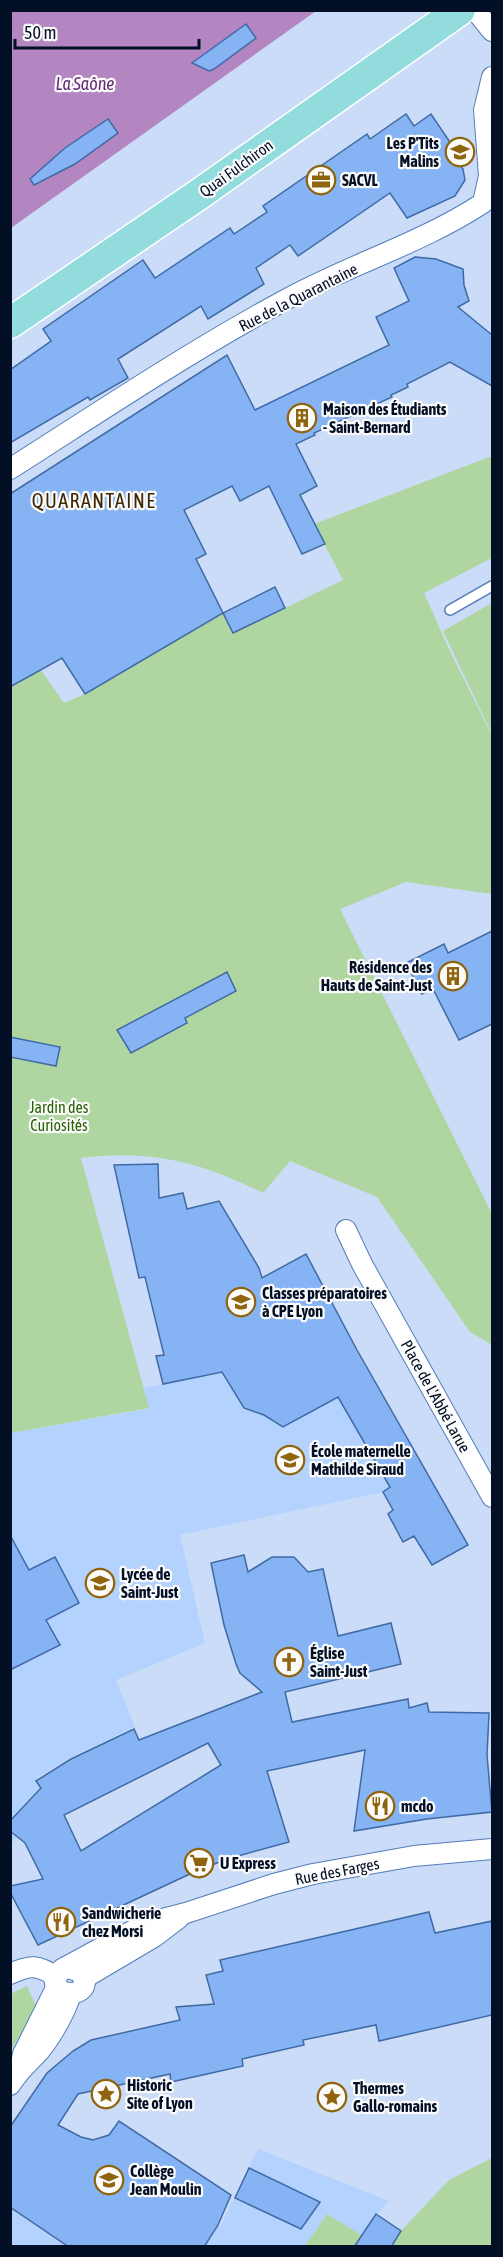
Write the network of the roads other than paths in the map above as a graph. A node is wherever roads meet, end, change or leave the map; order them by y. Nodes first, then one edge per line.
1 (459, 12) edge
2 (492, 31) edge
3 (492, 77) edge
4 (10, 323) edge
5 (10, 469) edge
6 (492, 586) edge
7 (450, 610) dead end
8 (346, 1230) dead end
9 (492, 1497) edge
10 (492, 1849) edge
11 (186, 1913) junction
12 (10, 1974) edge
13 (63, 1981) junction
14 (15, 2077) edge

1 - 2 street
1 - 4 main road, Quai Fulchiron
3 - 5 street, Rue de la Quarantaine
6 - 7 lane
8 - 9 street, Place de L'Abbé Larue
10 - 11 street, Rue des Farges
11 - 13 street, Rue des Farges
11 - 13 street, Rue des Farges
12 - 13 street
13 - 14 street

